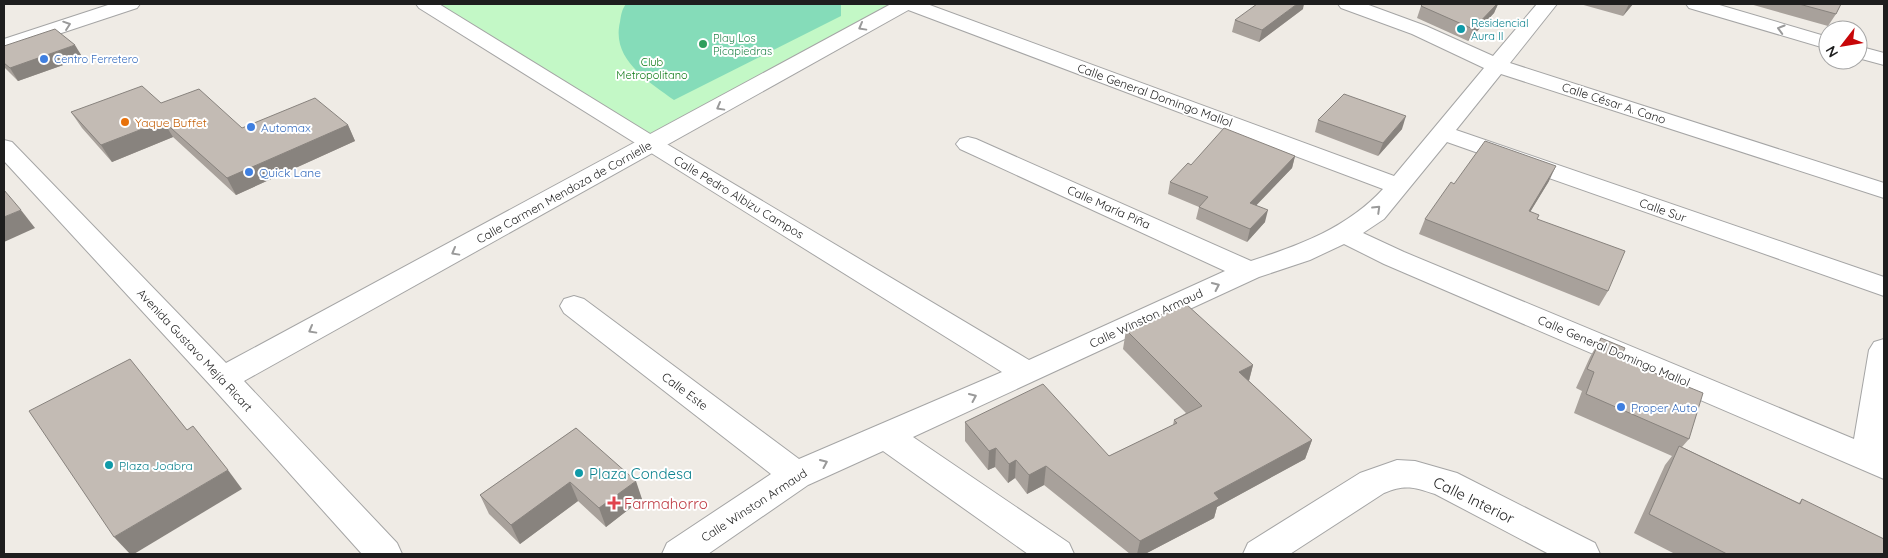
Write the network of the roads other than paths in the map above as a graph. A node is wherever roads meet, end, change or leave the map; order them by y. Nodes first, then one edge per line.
1 (130, 4) edge
2 (426, 4) edge
3 (905, 4) edge
4 (910, 4) edge
5 (1348, 4) edge
6 (1548, 4) edge
7 (1696, 4) edge
8 (1818, 40) edge
9 (4, 46) edge
10 (1868, 55) edge
11 (1884, 59) edge
12 (1497, 66) junction
13 (1442, 133) junction
14 (968, 144) dead end
15 (652, 145) junction
16 (4, 147) edge
17 (1399, 186) junction
18 (1884, 191) edge
19 (1344, 234) junction
20 (1249, 271) junction
21 (1884, 287) edge
22 (574, 306) dead end
23 (1884, 350) edge
24 (1028, 373) junction
25 (222, 379) junction
26 (886, 435) junction
27 (1876, 463) edge
28 (796, 475) junction
29 (384, 554) edge
30 (680, 554) edge
31 (1056, 554) edge
32 (1260, 554) edge
33 (1582, 554) edge

9 -> 1 street
2 - 15 street, Calle Pedro Albizu Campos
3 -> 15 street, Calle Carmen Mendoza de Cornielle
4 - 17 street, Calle General Domingo Mallol
5 - 12 street, Calle César A. Cano
6 - 12 street, Calle Winston Armaud
8 -> 7 street
10 - 11 street
12 - 13 street, Calle Winston Armaud
12 - 18 street, Calle César A. Cano
13 - 17 street, Calle Winston Armaud
13 - 21 street, Calle Sur
14 - 20 street, Calle María Piña
15 - 24 street, Calle Pedro Albizu Campos
15 -> 25 street, Calle Carmen Mendoza de Cornielle
16 - 25 street, Avenida Gustavo Mejía Ricart
19 -> 17 street, Calle Winston Armaud
19 - 20 street, Calle Winston Armaud
19 - 27 street, Calle General Domingo Mallol
24 -> 20 street, Calle Winston Armaud
22 - 28 street, Calle Este
23 - 27 street
26 -> 24 street, Calle Winston Armaud
25 - 29 street, Avenida Gustavo Mejía Ricart
28 -> 26 street, Calle Winston Armaud
26 - 31 street
28 - 30 street, Calle Winston Armaud
32 - 33 street, Calle Interior

